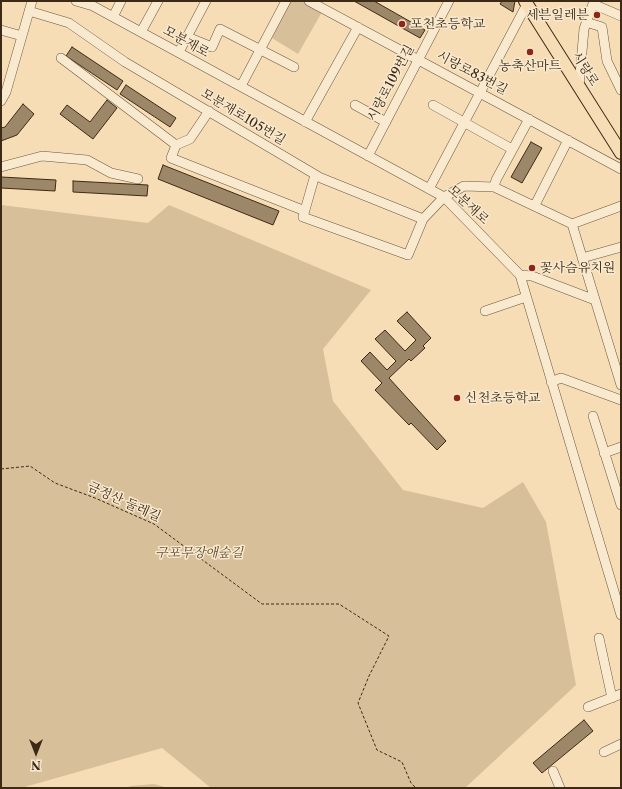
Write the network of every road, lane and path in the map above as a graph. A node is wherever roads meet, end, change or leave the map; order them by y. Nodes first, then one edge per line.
1 (32, 1) edge
2 (76, 1) edge
3 (122, 1) edge
4 (158, 1) edge
5 (206, 1) edge
6 (286, 1) edge
7 (309, 1) edge
8 (449, 1) edge
9 (593, 2) edge
10 (526, 3) edge
11 (29, 11) junction
12 (621, 16) edge
13 (113, 17) junction
14 (586, 22) junction
15 (358, 27) junction
16 (1, 30) edge
17 (141, 32) junction
18 (22, 36) junction
19 (187, 37) junction
20 (260, 49) junction
21 (179, 52) junction
22 (61, 58) dead end
23 (418, 60) junction
24 (294, 67) dead end
25 (240, 86) junction
26 (579, 86) junction
27 (621, 90) edge
28 (480, 92) junction
29 (1, 101) edge
30 (355, 105) dead end
31 (434, 105) dead end
32 (209, 111) junction
33 (529, 119) junction
34 (305, 122) junction
35 (386, 122) junction
36 (464, 122) junction
37 (568, 140) junction
38 (176, 146) junction
39 (512, 149) junction
40 (621, 153) edge
41 (368, 156) junction
42 (1, 167) edge
43 (621, 169) edge
44 (315, 175) junction
45 (138, 179) dead end
46 (494, 187) junction
47 (429, 189) junction
48 (444, 197) junction
49 (535, 205) junction
50 (621, 206) edge
51 (305, 211) junction
52 (423, 219) junction
53 (572, 224) junction
54 (621, 247) edge
55 (582, 258) junction
56 (520, 275) junction
57 (526, 297) junction
58 (595, 300) junction
59 (485, 311) dead end
60 (551, 382) junction
61 (621, 385) edge
62 (621, 400) edge
63 (593, 416) dead end
64 (621, 447) edge
65 (604, 453) junction
66 (1, 469) edge
67 (621, 505) edge
68 (620, 603) edge
69 (621, 615) edge
70 (599, 638) dead end
71 (617, 696) edge
72 (588, 707) dead end
73 (621, 744) edge
74 (604, 752) dead end
75 (553, 771) dead end
76 (416, 788) edge
77 (560, 788) edge

1 - 11 street
2 - 13 street, 모분재로
3 - 13 street
4 - 17 street
5 - 19 street
6 - 20 street
7 - 15 street, 시랑로83번길
8 - 23 street, 시랑로109번길
9 - 12 street
9 - 14 street
10 - 26 main road, 시랑로
10 - 28 street
11 - 18 street
11 - 32 street, 모분재로105번길
13 - 17 street, 모분재로
14 - 26 street
14 - 27 street
15 - 23 street, 시랑로83번길
15 - 34 street
16 - 18 street
17 - 21 street, 모분재로
18 - 29 street
19 - 20 street
19 - 21 street
20 - 24 street
20 - 25 street
21 - 25 street, 모분재로
22 - 38 street
23 - 28 street, 시랑로83번길
23 - 35 street, 시랑로109번길
25 - 34 street, 모분재로
26 - 40 main road, 시랑로
28 - 33 street, 시랑로83번길
28 - 36 street
30 - 35 street
31 - 36 street
32 - 38 street
32 - 44 street, 모분재로105번길
33 - 37 street, 시랑로83번길
33 - 39 street
34 - 41 street, 모분재로
35 - 41 street, 시랑로109번길
36 - 39 street
36 - 47 street
37 - 43 street, 시랑로83번길
37 - 49 street
38 - 51 street
39 - 46 street
41 - 47 street, 모분재로
42 - 45 street
44 - 51 street
44 - 52 street, 모분재로105번길
46 - 48 street
46 - 49 street
47 - 48 street, 모분재로
48 - 52 street
48 - 56 street, 모분재로
49 - 53 street
50 - 53 street
51 - 52 street
53 - 55 street
54 - 55 street
55 - 58 street
56 - 57 street, 모분재로
56 - 58 street
57 - 59 street
57 - 60 street, 모분재로
58 - 61 street
60 - 62 street
60 - 68 street, 모분재로
63 - 65 street
64 - 65 street
65 - 67 street
66 - 76 path, 금정산 둘레길
68 - 69 street, 모분재로
70 - 71 street
71 - 72 street
73 - 74 street
75 - 77 street

